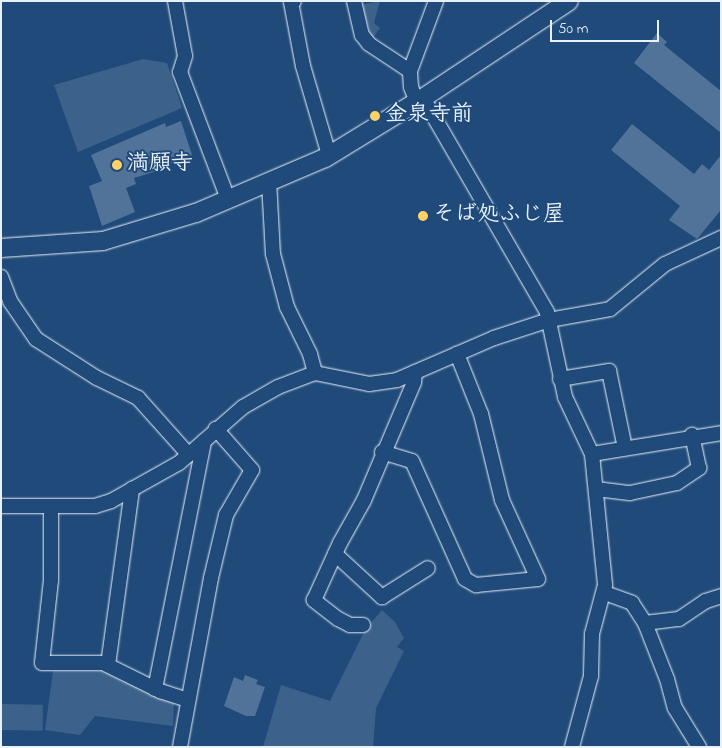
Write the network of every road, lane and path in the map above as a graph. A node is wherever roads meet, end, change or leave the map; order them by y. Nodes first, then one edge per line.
1 (175, 1) edge
2 (294, 1) edge
3 (354, 1) edge
4 (436, 1) edge
5 (569, 1) edge
6 (410, 70) junction
7 (420, 100) junction
8 (329, 155) junction
9 (270, 181) junction
10 (228, 199) junction
11 (721, 238) edge
12 (1, 248) edge
13 (1, 278) edge
14 (549, 320) junction
15 (457, 354) junction
16 (415, 372) junction
17 (315, 373) junction
18 (560, 379) junction
19 (216, 429) junction
20 (721, 433) edge
21 (692, 435) junction
22 (204, 441) junction
23 (625, 448) junction
24 (382, 452) junction
25 (592, 454) junction
26 (189, 455) junction
27 (132, 489) junction
28 (596, 489) junction
29 (1, 506) edge
30 (51, 506) junction
31 (335, 554) junction
32 (428, 568) dead end
33 (604, 593) junction
34 (721, 596) edge
35 (645, 623) junction
36 (363, 625) dead end
37 (108, 665) junction
38 (156, 689) junction
39 (188, 700) junction
40 (180, 747) edge
41 (572, 747) edge
42 (700, 747) edge

1 - 10 street
2 - 8 street
3 - 6 street
4 - 6 street
5 - 7 street
6 - 7 street
7 - 8 street
7 - 14 street
8 - 9 street
9 - 10 street
9 - 17 street
10 - 12 street
11 - 14 street
13 - 26 street
14 - 15 street
14 - 18 street
15 - 16 street
15 - 24 street
16 - 17 street
16 - 24 street
17 - 19 street
18 - 23 street
18 - 25 street
19 - 22 street
19 - 39 street
20 - 21 street
21 - 23 street
21 - 28 street
22 - 26 street
22 - 38 street
23 - 25 street
24 - 31 street
25 - 28 street
26 - 27 street
27 - 30 street
27 - 37 street
28 - 33 street
29 - 30 street
30 - 37 street
31 - 32 street
31 - 36 street
33 - 35 street
33 - 41 street
34 - 35 street
35 - 42 street
37 - 38 street
38 - 39 street
39 - 40 street

